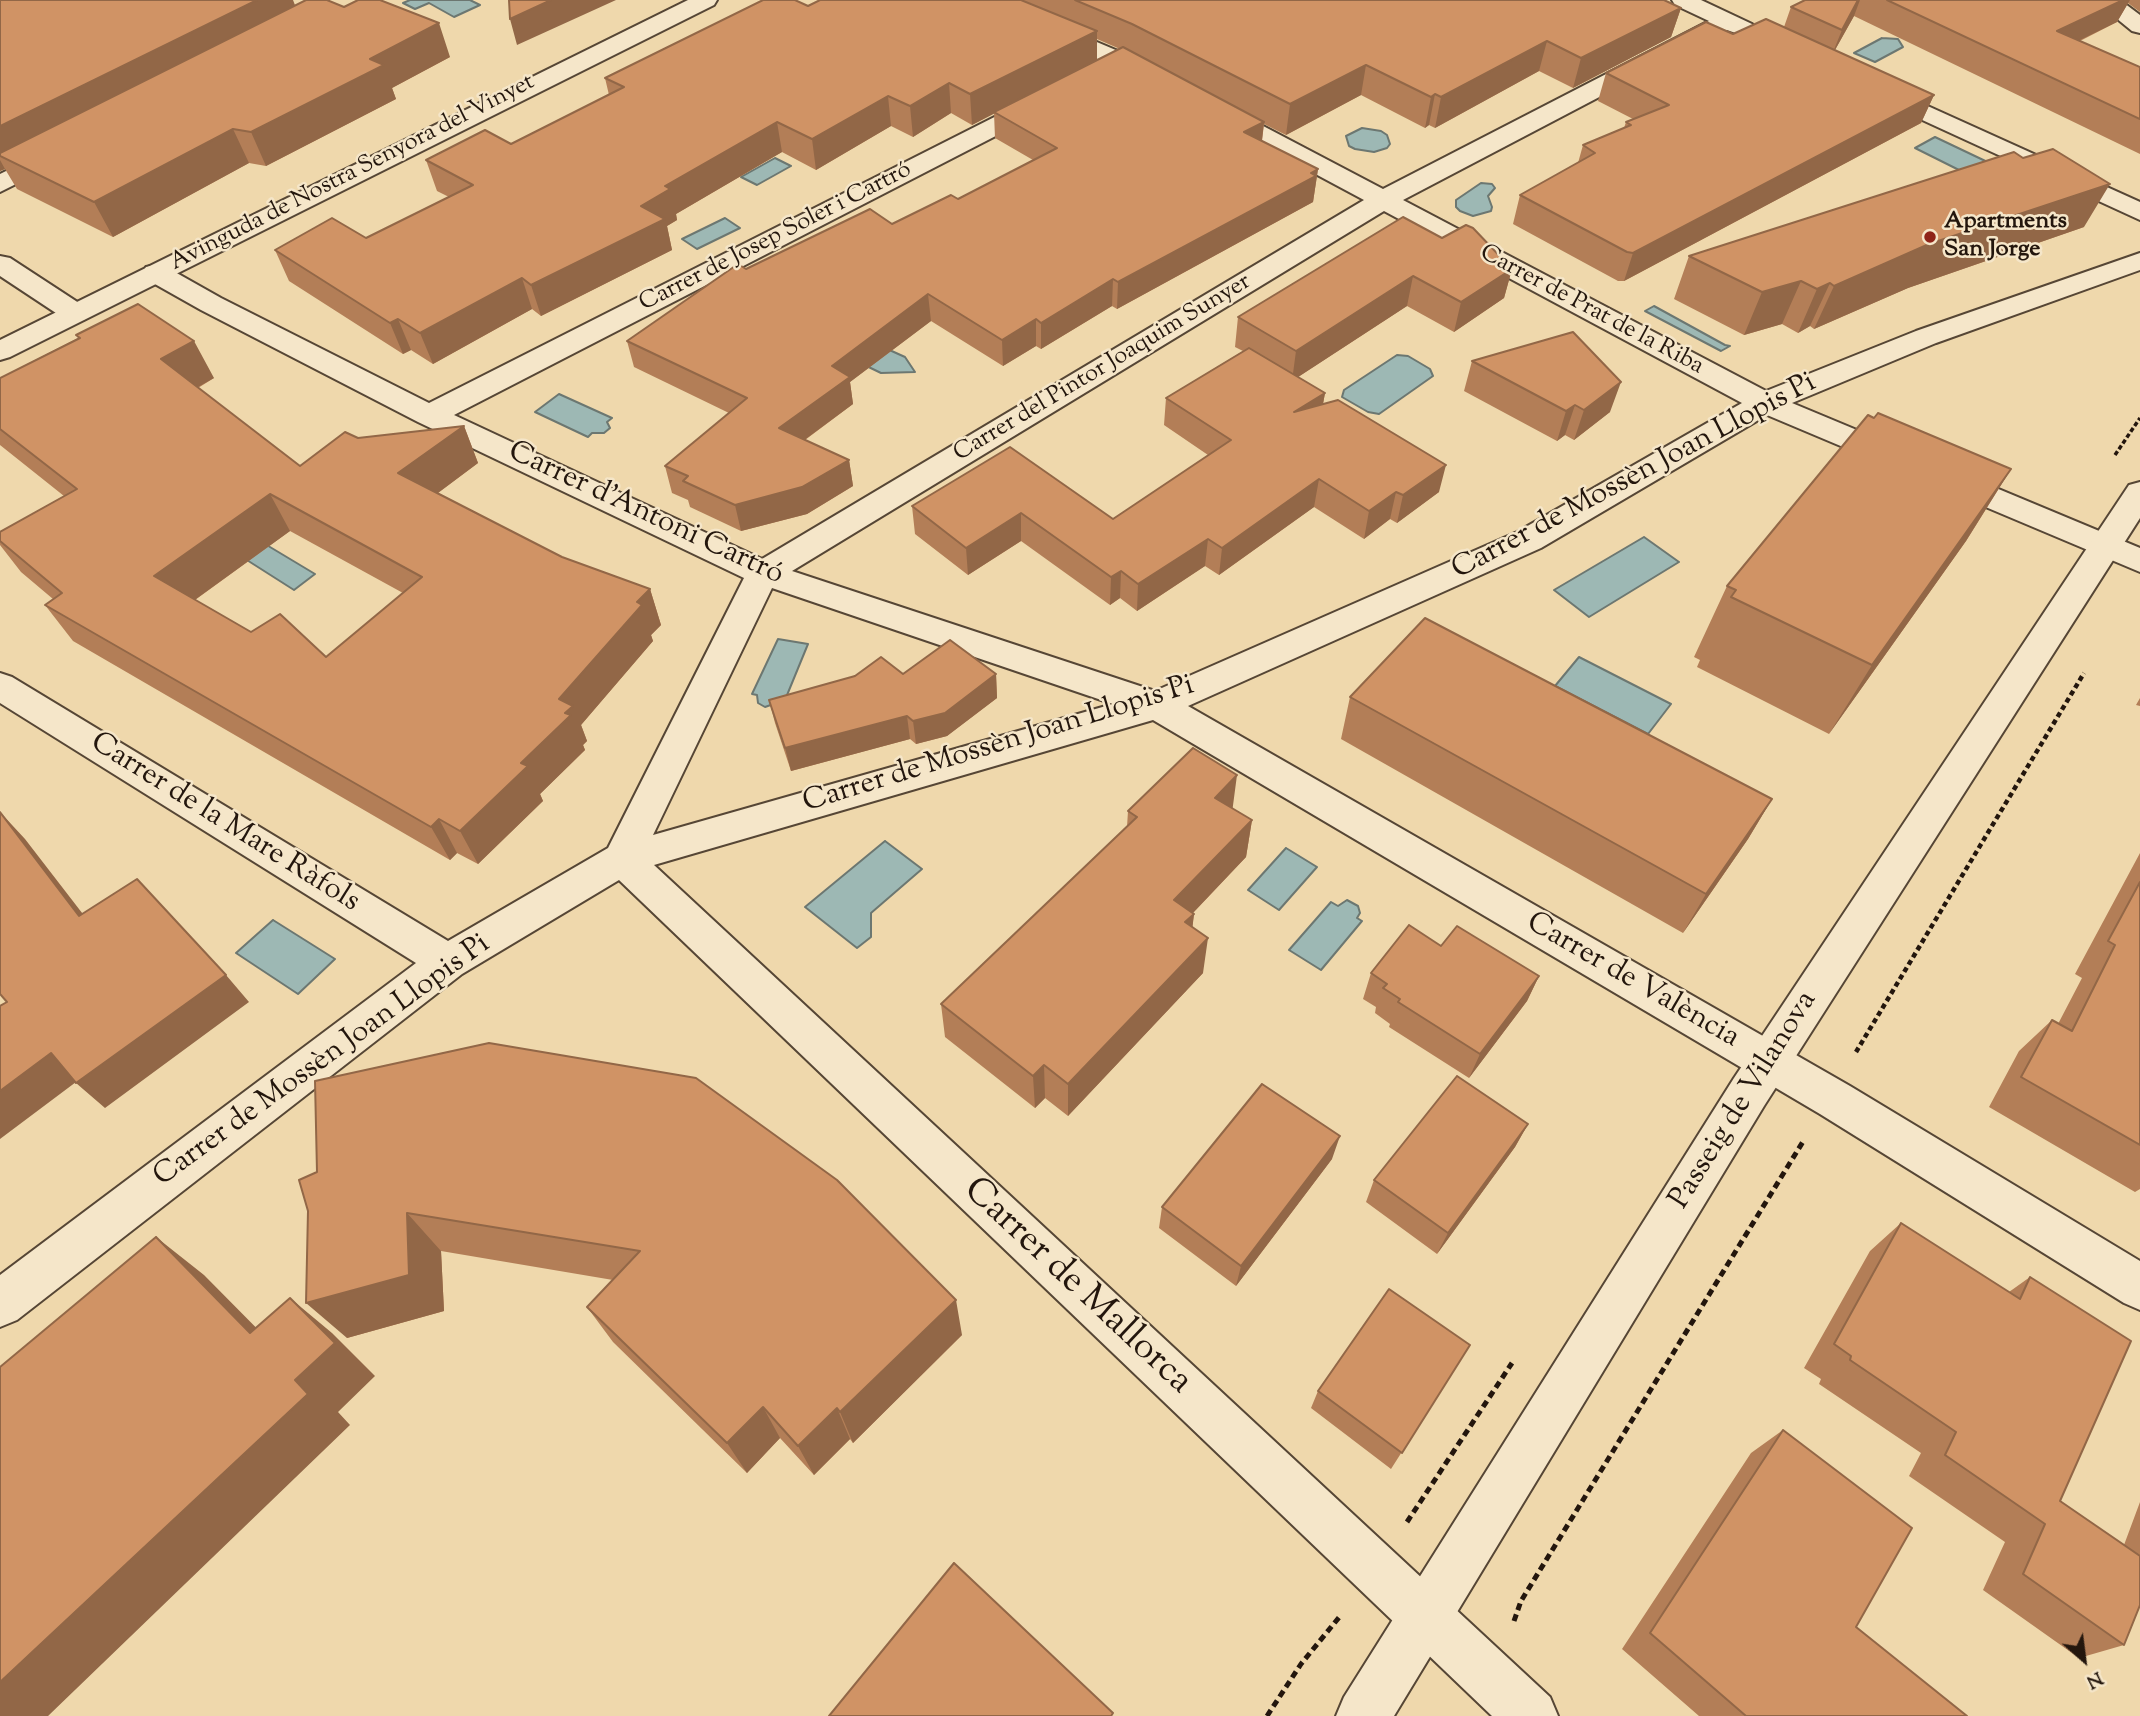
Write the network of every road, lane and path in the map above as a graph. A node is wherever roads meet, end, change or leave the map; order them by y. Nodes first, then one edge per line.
1 (706, 0) edge
2 (978, 0) edge
3 (1683, 0) edge
4 (2105, 0) edge
5 (1727, 21) junction
6 (2140, 26) edge
7 (1765, 38) edge
8 (1122, 61) junction
9 (1098, 74) edge
10 (1852, 79) edge
11 (1060, 93) edge
12 (75, 146) edge
13 (0, 184) edge
14 (1383, 200) junction
15 (2140, 212) edge
16 (2140, 261) edge
17 (0, 264) edge
18 (156, 272) junction
19 (75, 313) junction
20 (0, 351) edge
21 (1765, 403) junction
22 (429, 415) junction
23 (2140, 493) edge
24 (2122, 555) edge
25 (762, 573) junction
26 (2090, 663) dead end
27 (0, 686) edge
28 (1157, 705) junction
29 (622, 859) junction
30 (448, 962) junction
31 (1769, 1062) junction
32 (1835, 1100) junction
33 (2140, 1287) edge
34 (0, 1304) edge
35 (1425, 1618) junction
36 (1492, 1680) junction
37 (1363, 1716) edge
38 (1531, 1716) edge

1 - 18 street, Avinguda de Nostra Senyora del Vinyet
2 - 8 street, Carrer de Prat de la Riba
3 - 5 street
4 - 6 street
5 - 7 street
5 - 14 street, Carrer del Pintor Joaquim Sunyer
8 - 9 street
8 - 14 street, Carrer de Prat de la Riba
10 - 15 street
11 - 22 street, Carrer de Josep Soler i Cartró
12 - 13 street
14 - 21 street, Carrer de Prat de la Riba
14 - 25 street, Carrer del Pintor Joaquim Sunyer
16 - 21 street, Carrer de Mossèn Joan Llopis Pi
17 - 19 street
18 - 19 street, Avinguda de Nostra Senyora del Vinyet
18 - 22 street, Carrer d'Antoni Cartró
19 - 20 street, Avinguda de Nostra Senyora del Vinyet
21 - 24 street, Carrer de Prat de la Riba
21 - 28 street, Carrer de Mossèn Joan Llopis Pi
22 - 25 street, Carrer d'Antoni Cartró
23 - 24 street, Passeig de Vilanova
24 - 31 street, Passeig de Vilanova
25 - 28 street, Carrer d'Antoni Cartró
25 - 29 street
26 - 32 path
27 - 30 street, Carrer de la Mare Ràfols
28 - 29 street, Carrer de Mossèn Joan Llopis Pi
28 - 31 street, Carrer de València
29 - 30 street, Carrer de Mossèn Joan Llopis Pi
29 - 35 street, Carrer de Mallorca
30 - 34 street, Carrer de Mossèn Joan Llopis Pi
31 - 32 street, Carrer de València
31 - 35 street, Passeig de Vilanova
32 - 33 street, Carrer de València
32 - 36 path
35 - 36 street, Carrer de Mallorca
35 - 37 street, Passeig de Vilanova
36 - 38 street, Carrer de Mallorca

